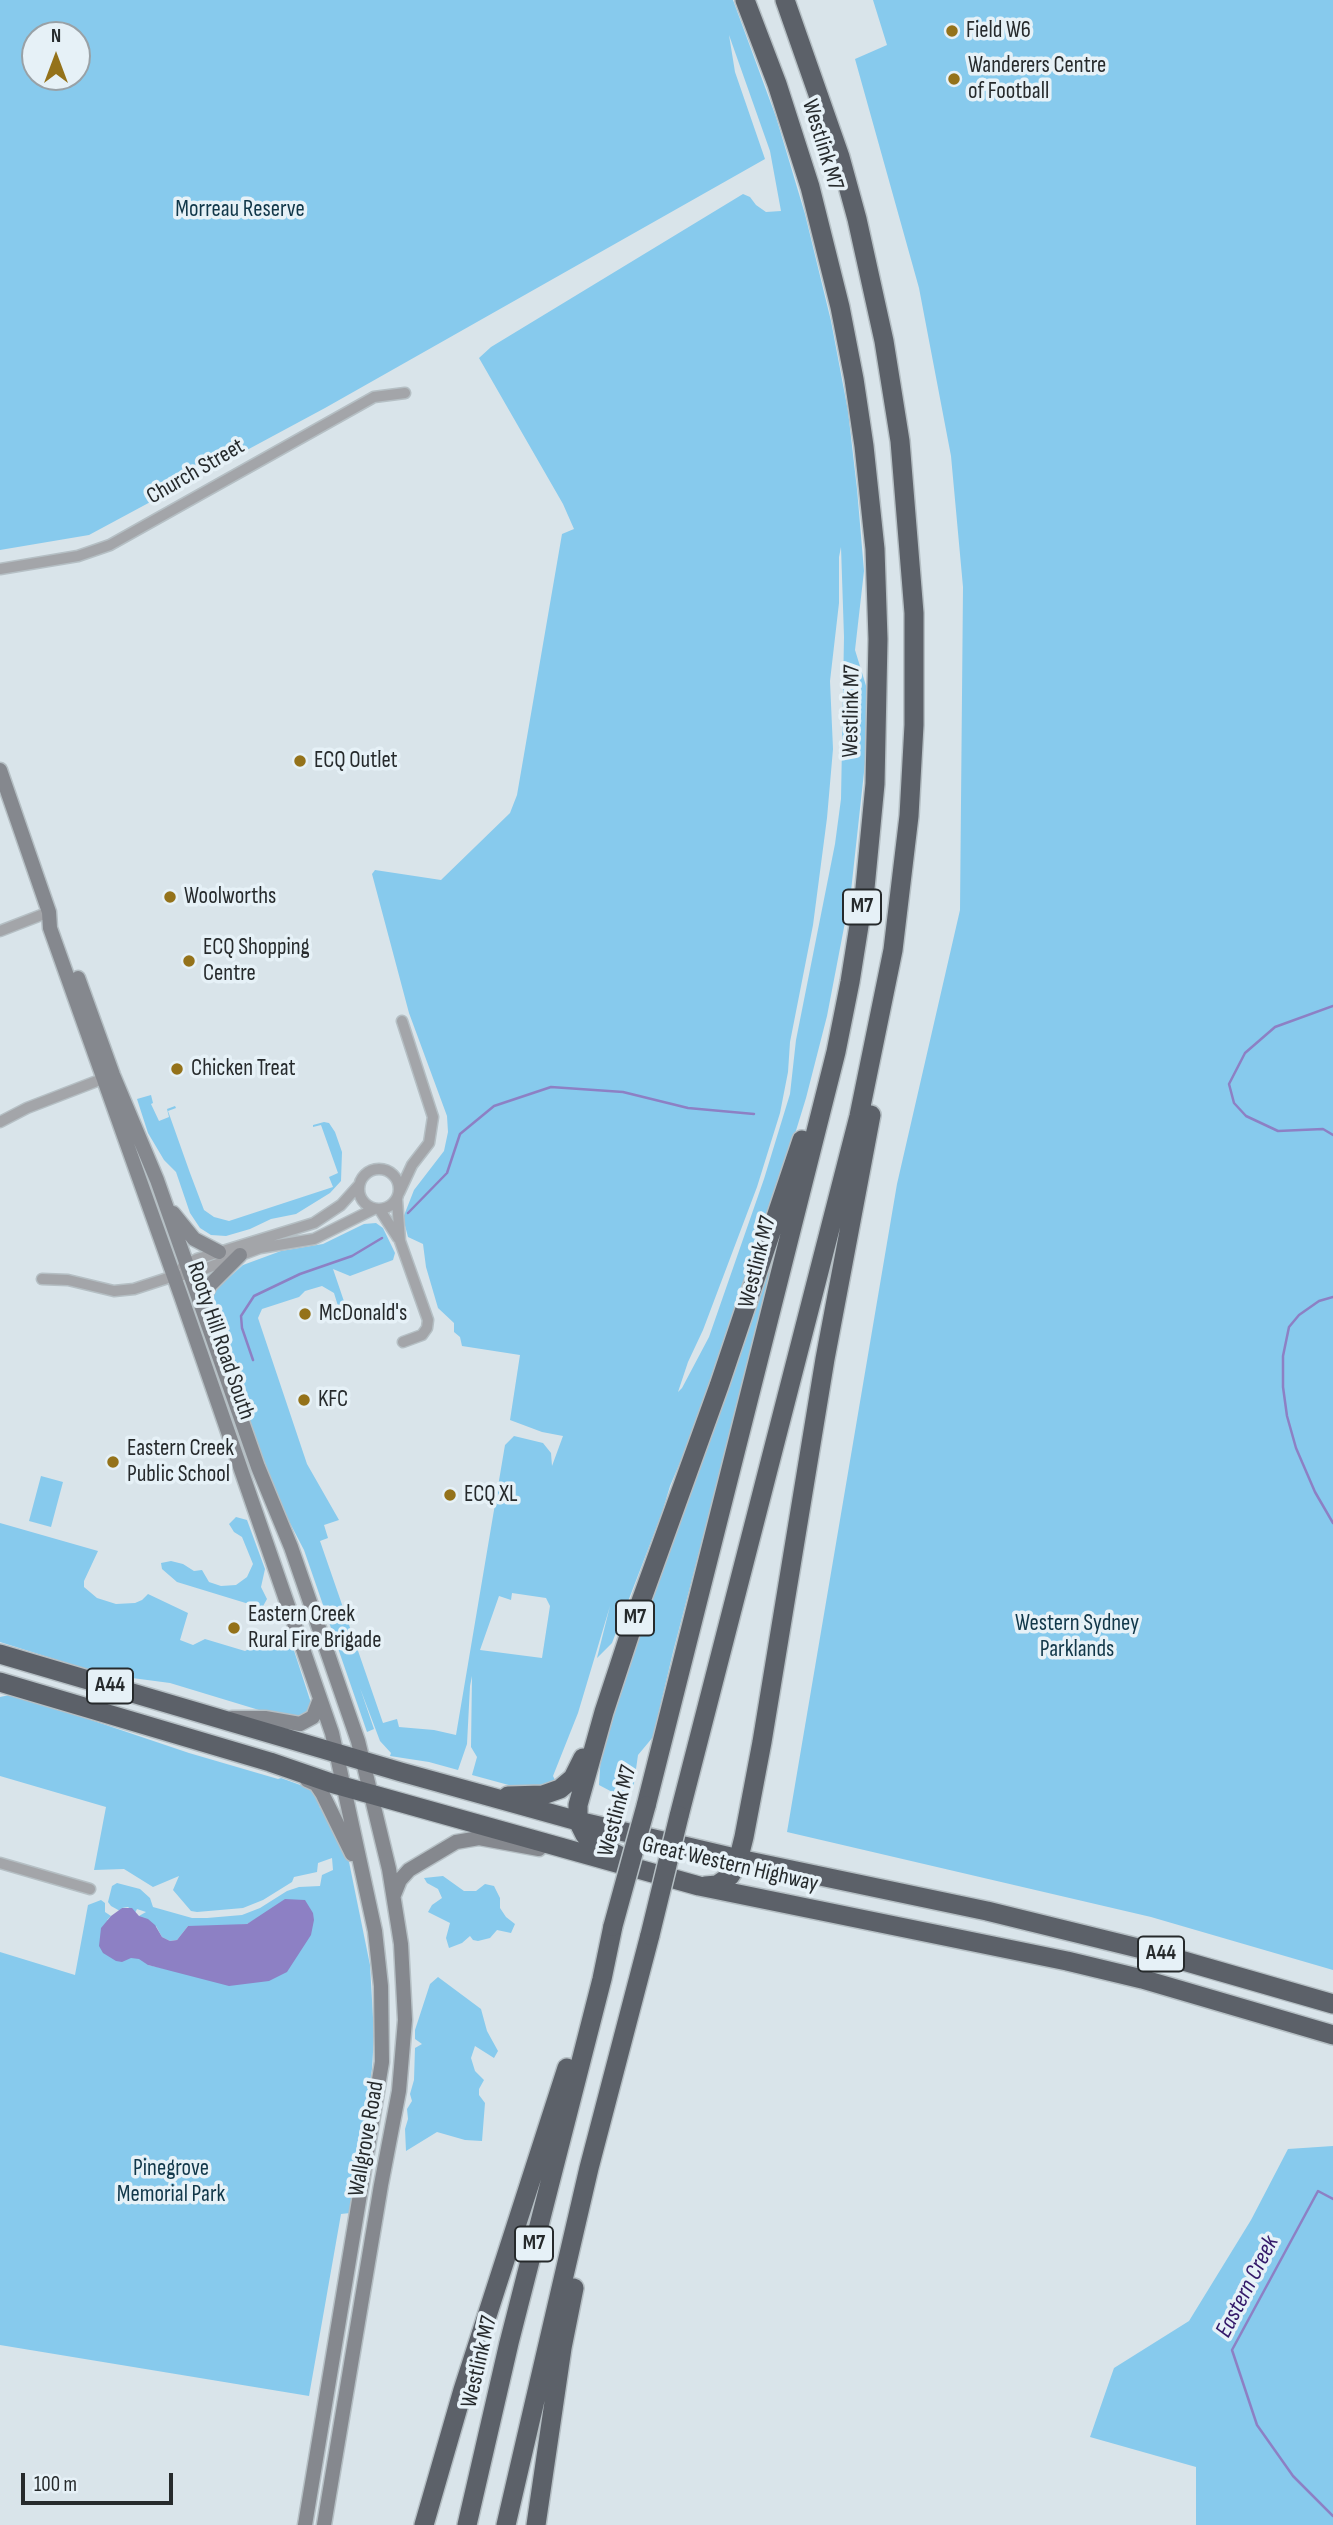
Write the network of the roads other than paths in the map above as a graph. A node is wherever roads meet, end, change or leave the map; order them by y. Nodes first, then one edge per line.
1 (745, 0) edge
2 (785, 0) edge
3 (405, 393) dead end
4 (0, 569) edge
5 (0, 770) edge
6 (49, 912) junction
7 (0, 930) edge
8 (883, 1003) junction
9 (402, 1021) dead end
10 (836, 1052) junction
11 (108, 1077) junction
12 (0, 1122) edge
13 (412, 1165) junction
14 (386, 1170) junction
15 (359, 1185) junction
16 (398, 1196) junction
17 (166, 1204) junction
18 (377, 1210) junction
19 (400, 1241) junction
20 (219, 1252) junction
21 (240, 1255) junction
22 (189, 1268) junction
23 (174, 1276) junction
24 (42, 1279) dead end
25 (203, 1307) junction
26 (403, 1342) dead end
27 (777, 1648) junction
28 (0, 1654) edge
29 (0, 1682) edge
30 (320, 1699) junction
31 (604, 1712) junction
32 (220, 1717) junction
33 (336, 1753) junction
34 (363, 1761) junction
35 (270, 1762) junction
36 (344, 1786) junction
37 (372, 1794) junction
38 (486, 1797) junction
39 (578, 1821) junction
40 (572, 1851) junction
41 (739, 1859) junction
42 (0, 1863) edge
43 (763, 1864) junction
44 (649, 1871) junction
45 (364, 1881) junction
46 (699, 1886) junction
47 (90, 1889) dead end
48 (394, 1899) junction
49 (605, 1963) junction
50 (1333, 2004) edge
51 (1333, 2035) edge
52 (589, 2168) junction
53 (304, 2525) edge
54 (324, 2525) edge
55 (424, 2525) edge
56 (467, 2525) edge
57 (506, 2525) edge
58 (536, 2525) edge

1 - 10 highway, Westlink M7 / M7
2 - 8 highway, Westlink M7 / M7
3 - 4 street, Church Street
5 - 6 main road, Rooty Hill Road South
6 - 7 street
6 - 11 main road, Rooty Hill Road South
8 - 27 highway
8 - 52 highway, Westlink M7 / M7, bridge
9 - 13 street
10 - 31 highway, M7
10 - 49 highway, Westlink M7 / M7, bridge
11 - 12 street
11 - 17 main road, Rooty Hill Road South
11 - 23 main road, Rooty Hill Road South
13 - 14 street
13 - 16 street
14 - 15 street
14 - 16 street
15 - 18 street
15 - 20 street
16 - 18 street
16 - 19 street
17 - 20 main road
17 - 22 main road, Rooty Hill Road South
18 - 19 street
18 - 21 street
19 - 26 street
20 - 22 street
21 - 22 street
21 - 25 main road
22 - 23 street
22 - 25 main road, Rooty Hill Road South
23 - 24 street
23 - 30 main road, Rooty Hill Road South
25 - 34 main road, Rooty Hill Road South
27 - 41 highway
27 - 43 highway
28 - 32 highway, Great Western Highway / A44
29 - 35 highway, Great Western Highway / A44
30 - 32 main road
30 - 33 main road, Rooty Hill Road South
31 - 38 highway, M7
31 - 39 highway, M7
32 - 33 highway, Great Western Highway / A44
33 - 34 highway, Great Western Highway / A44
33 - 36 main road, Rooty Hill Road South
34 - 37 main road, Wallgrove Road
34 - 38 highway, Great Western Highway / A44
35 - 36 highway, Great Western Highway / A44
35 - 45 main road
36 - 37 highway, Great Western Highway / A44
36 - 45 main road, Wallgrove Road
37 - 40 highway, Great Western Highway / A44
37 - 48 main road, Wallgrove Road
38 - 39 highway, Great Western Highway / A44
39 - 41 highway, Great Western Highway / A44
39 - 44 highway
40 - 44 highway, Great Western Highway / A44
40 - 48 main road
41 - 43 highway, Great Western Highway / A44
41 - 46 highway
42 - 47 street
43 - 50 highway, Great Western Highway / A44
44 - 46 highway, Great Western Highway / A44
45 - 53 main road, Wallgrove Road
46 - 51 highway, Great Western Highway / A44
48 - 54 main road, Wallgrove Road
49 - 55 highway
49 - 56 highway, Westlink M7 / M7
52 - 57 highway, Westlink M7 / M7
52 - 58 highway

